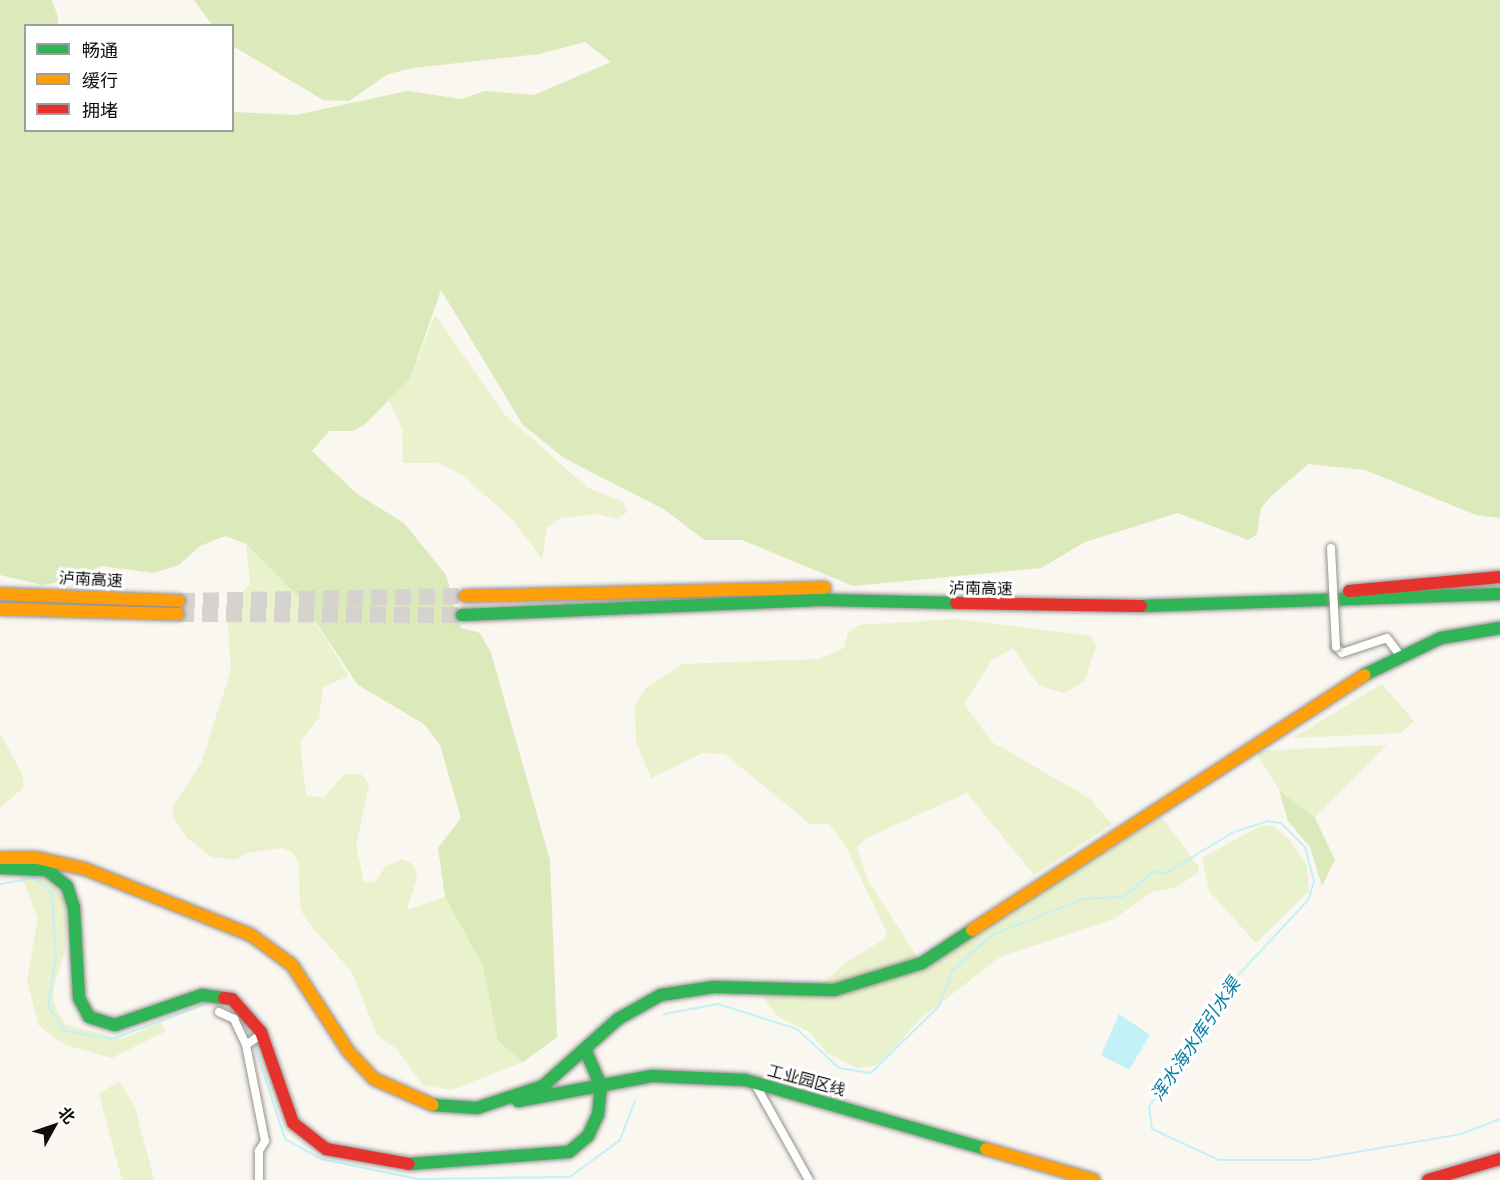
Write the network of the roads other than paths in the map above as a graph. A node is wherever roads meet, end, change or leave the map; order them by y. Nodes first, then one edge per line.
1 (1331, 548) dead end
2 (1500, 570) edge
3 (1500, 577) edge
4 (1477, 580) junction
5 (0, 594) edge
6 (1500, 594) edge
7 (465, 596) tunnel mouth
8 (0, 609) edge
9 (462, 615) tunnel mouth
10 (1500, 628) edge
11 (1399, 654) junction
12 (0, 858) edge
13 (0, 868) edge
14 (219, 1012) dead end
15 (252, 1040) junction
16 (585, 1049) junction
17 (754, 1082) junction
18 (601, 1086) junction
19 (505, 1103) junction
20 (1500, 1159) edge
21 (1052, 1167) junction
22 (259, 1180) edge
23 (809, 1180) edge
24 (1058, 1180) edge
25 (1094, 1180) edge
26 (1428, 1180) edge

1 - 11 street, bridge
2 - 4 main road
3 - 4 main road, 泸南高速
4 - 7 main road, 泸南高速
5 - 8 main road, 泸南高速
6 - 9 main road, 泸南高速
10 - 11 main road
11 - 16 main road
12 - 19 main road
13 - 15 main road
14 - 15 street
15 - 18 main road
15 - 22 street
16 - 18 main road
16 - 19 main road
17 - 18 main road, 工业园区线
17 - 21 main road, 工业园区线
17 - 23 street
18 - 19 main road, 工业园区线
20 - 26 main road
21 - 24 main road
21 - 25 main road, 工业园区线

